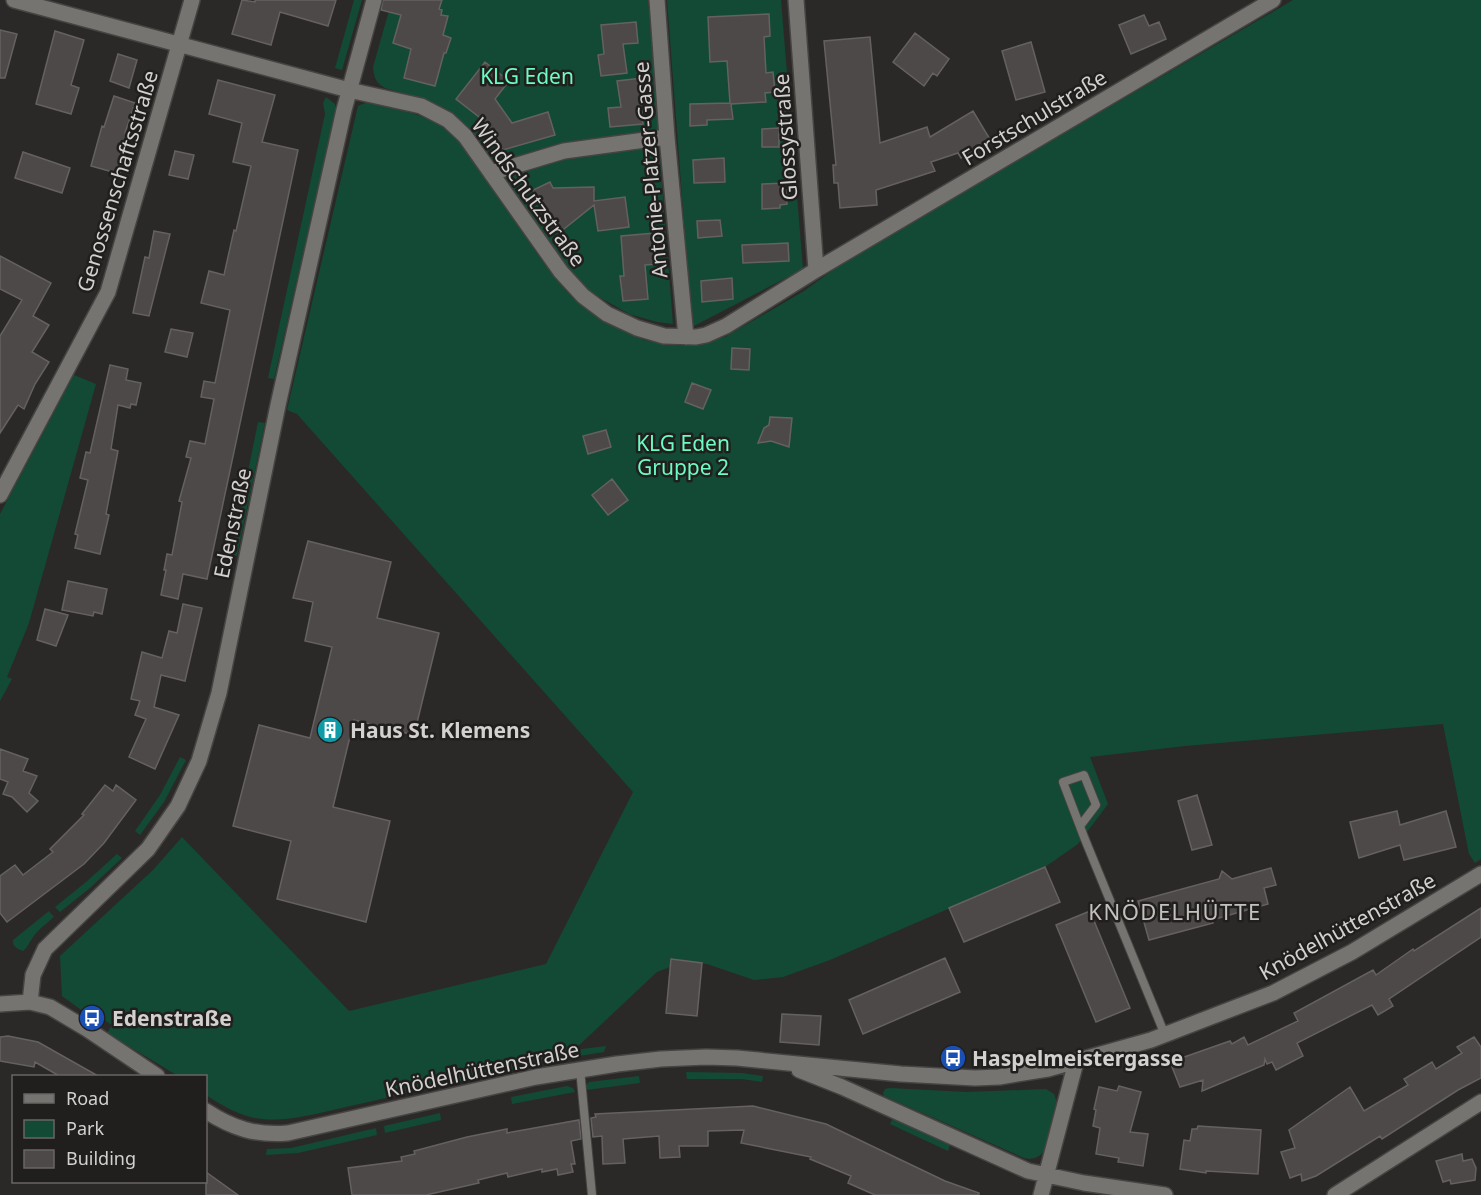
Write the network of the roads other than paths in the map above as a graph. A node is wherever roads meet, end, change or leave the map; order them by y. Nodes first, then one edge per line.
1 (14, 0) edge
2 (192, 0) edge
3 (374, 0) edge
4 (657, 0) edge
5 (796, 0) edge
6 (1273, 0) edge
7 (180, 45) junction
8 (349, 90) junction
9 (667, 137) junction
10 (491, 173) junction
11 (816, 270) junction
12 (686, 337) junction
13 (0, 495) edge
14 (1080, 826) junction
15 (1481, 874) edge
16 (30, 1002) junction
17 (0, 1004) edge
18 (1165, 1035) junction
19 (773, 1061) junction
20 (1076, 1062) junction
21 (580, 1069) junction
22 (154, 1075) edge
23 (1481, 1102) edge
24 (207, 1112) edge
25 (1047, 1176) junction
26 (592, 1195) edge
27 (1041, 1195) edge
28 (1165, 1195) edge
29 (1335, 1195) edge

1 - 7 street, Windschutzstraße
2 - 7 street, Genossenschaftsstraße
3 - 8 street, Edenstraße
4 - 9 street, Antonie-Platzer-Gasse
5 - 11 street, Glossystraße
6 - 11 street, Forstschulstraße
7 - 8 street, Windschutzstraße
7 - 13 street, Genossenschaftsstraße
8 - 10 street, Windschutzstraße
8 - 16 street, Edenstraße
9 - 10 street
9 - 12 street, Antonie-Platzer-Gasse
10 - 12 street, Windschutzstraße
11 - 12 street, Windschutzstraße
14 - 14 lane
14 - 18 lane
15 - 18 street, Knödelhüttenstraße
16 - 17 street
16 - 22 street
18 - 20 street, Knödelhüttenstraße
19 - 20 street, Knödelhüttenstraße
19 - 21 street, Knödelhüttenstraße
19 - 25 street, Knödelhüttenstraße
20 - 25 street
21 - 24 street, Knödelhüttenstraße
21 - 26 lane
23 - 29 street
25 - 27 street
25 - 28 street, Knödelhüttenstraße

